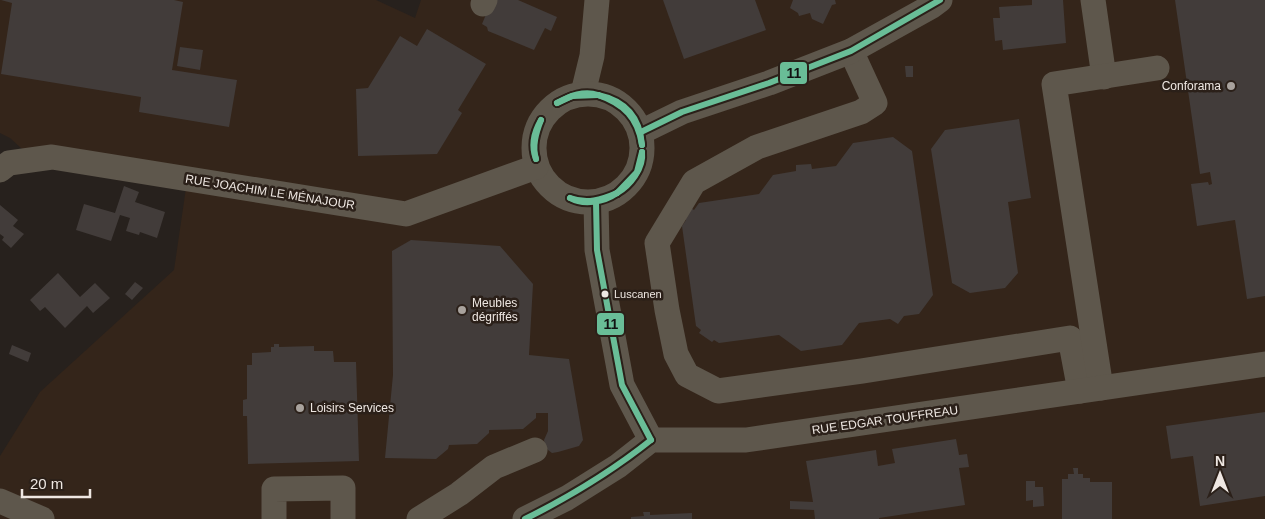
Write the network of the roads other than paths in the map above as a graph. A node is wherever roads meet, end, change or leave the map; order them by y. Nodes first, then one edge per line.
1 (598, 0) edge
2 (940, 0) edge
3 (1093, 0) edge
4 (851, 51) junction
5 (1157, 68) dead end
6 (1104, 77) junction
7 (583, 93) junction
8 (641, 132) junction
9 (536, 167) junction
10 (0, 170) edge
11 (596, 202) junction
12 (1265, 364) edge
13 (1090, 390) junction
14 (651, 440) junction
15 (535, 450) dead end
16 (0, 501) edge
17 (42, 519) edge
18 (274, 519) edge
19 (343, 519) edge
20 (419, 519) edge
21 (525, 519) edge

1 - 7 street
2 - 4 street
3 - 6 street
4 - 8 street
4 - 13 street
5 - 6 street
6 - 13 street
7 - 8 street
7 - 9 street
8 - 11 street
9 - 10 street, RUE JOACHIM LE MÉNAJOUR
9 - 11 street
11 - 14 street
12 - 13 street, RUE EDGAR TOUFFREAU
13 - 14 street, RUE EDGAR TOUFFREAU
14 - 21 street
15 - 20 street
16 - 17 street
18 - 19 street

